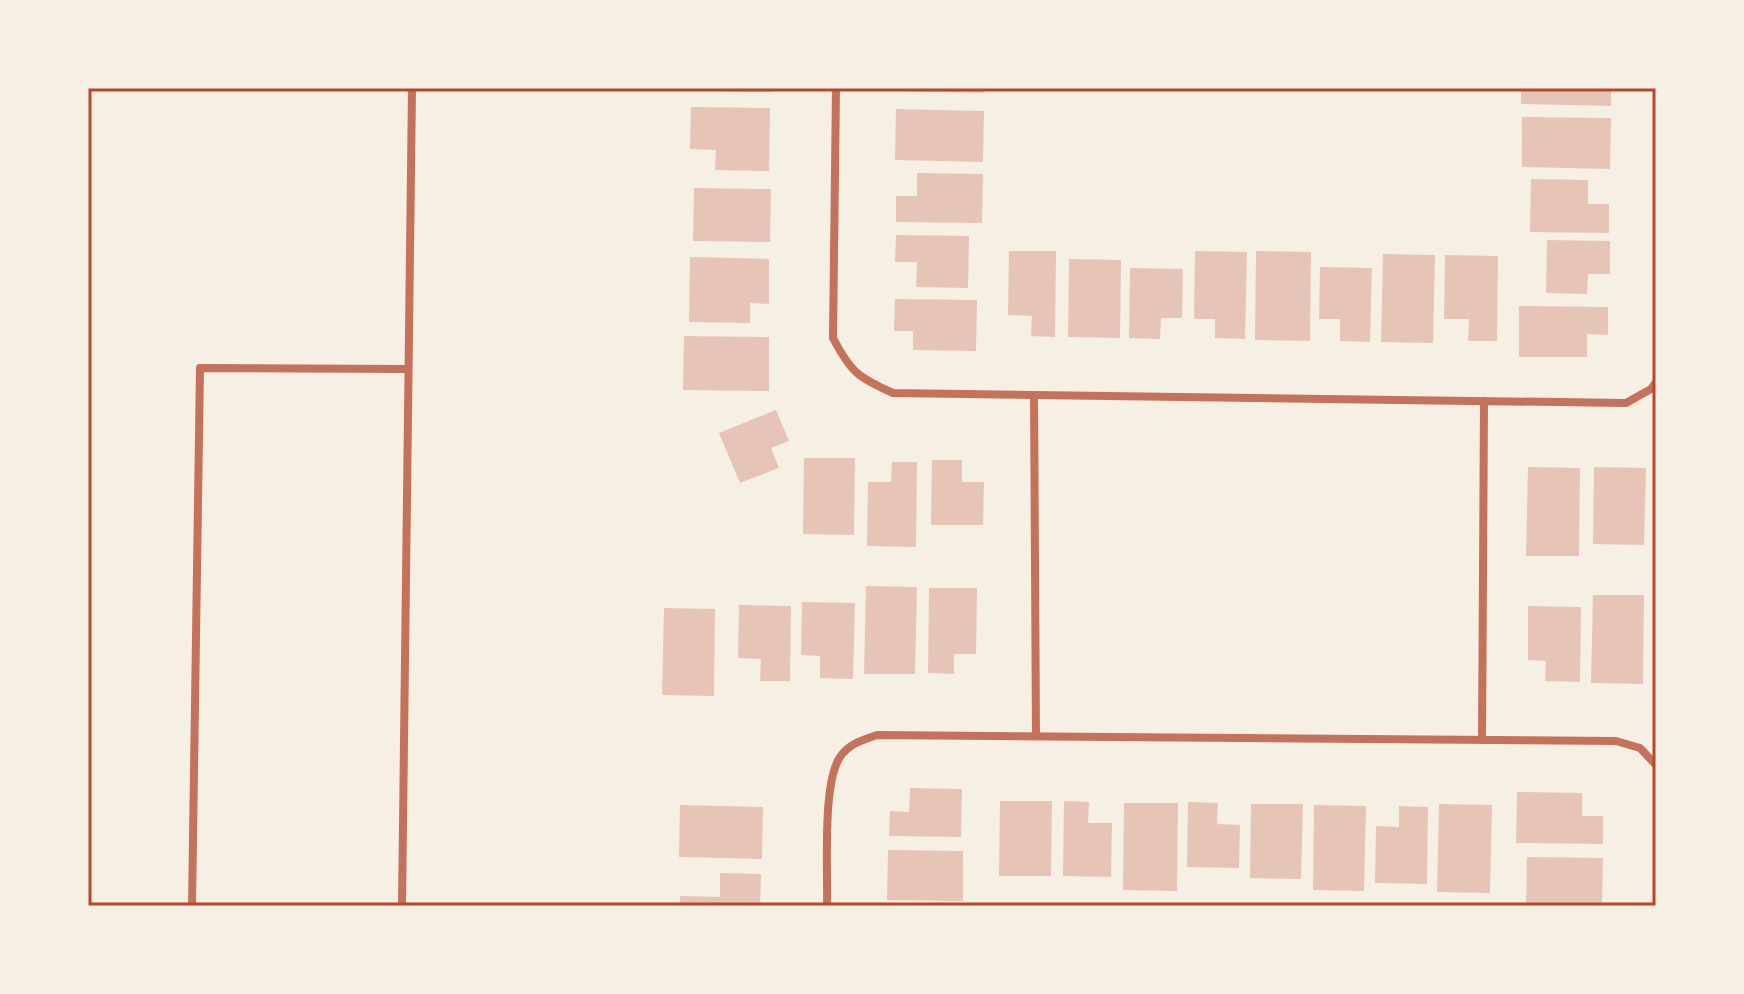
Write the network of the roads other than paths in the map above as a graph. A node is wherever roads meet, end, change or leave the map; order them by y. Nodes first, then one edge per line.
1 (412, 88) edge
2 (836, 88) edge
3 (407, 369) junction
4 (1656, 382) edge
5 (1034, 395) junction
6 (1484, 401) junction
7 (1036, 736) junction
8 (1482, 740) junction
9 (1656, 765) edge
10 (192, 906) edge
11 (402, 906) edge
12 (827, 906) edge

1 - 3 street
2 - 5 street
3 - 10 street
3 - 11 street
4 - 6 street
5 - 6 street
5 - 7 street
6 - 8 street
7 - 8 street
7 - 12 street
8 - 9 street

